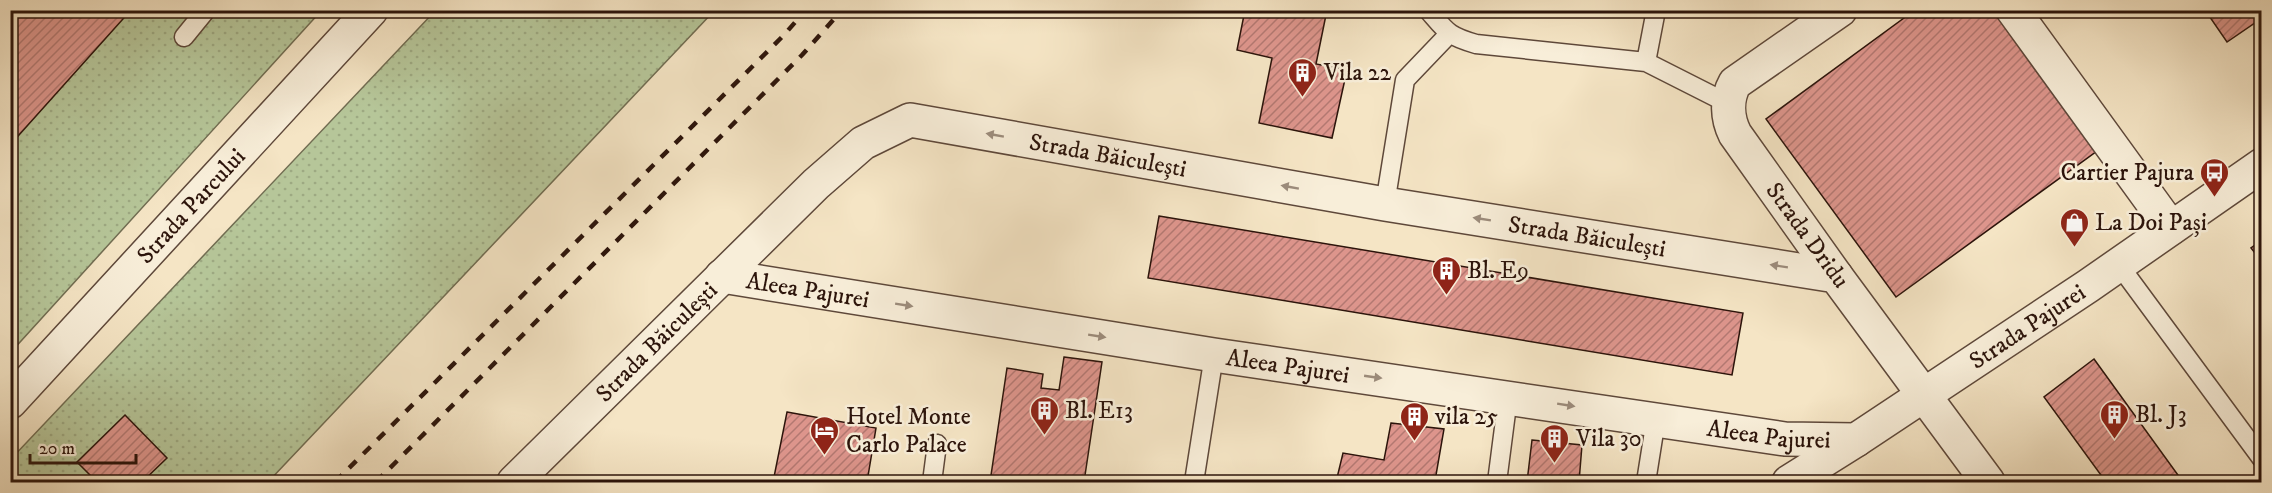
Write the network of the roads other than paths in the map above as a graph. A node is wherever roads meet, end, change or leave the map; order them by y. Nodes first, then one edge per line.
1 (206, 10) edge
2 (1428, 10) edge
3 (1656, 10) edge
4 (1840, 10) edge
5 (2013, 10) edge
6 (367, 12) edge
7 (1449, 34) junction
8 (184, 37) dead end
9 (1646, 62) junction
10 (1729, 104) junction
11 (2262, 165) edge
12 (1385, 204) junction
13 (2171, 228) junction
14 (2119, 265) junction
15 (722, 276) junction
16 (1836, 276) junction
17 (1214, 355) junction
18 (1924, 395) junction
19 (1508, 397) junction
20 (10, 402) edge
21 (1656, 419) junction
22 (1856, 440) junction
23 (937, 444) dead end
24 (2262, 459) edge
25 (514, 483) edge
26 (932, 483) edge
27 (1194, 483) edge
28 (1497, 483) edge
29 (1646, 483) edge
30 (1790, 483) edge
31 (1988, 483) edge

1 - 8 lane
2 - 7 lane
3 - 9 lane
4 - 10 street
5 - 13 street
6 - 20 street, Strada Parcului
7 - 9 lane
7 - 12 lane
9 - 10 lane
10 - 16 street, Strada Dridu
11 - 13 street, Strada Pajurei
12 -> 15 street, Strada Băiculești
16 -> 12 street, Strada Băiculești
13 - 14 street, Strada Pajurei
14 - 18 street, Strada Pajurei
14 - 24 lane
15 -> 17 street, Aleea Pajurei
15 - 25 street, Strada Băiculești
16 - 18 street, Strada Dridu
17 -> 19 street, Aleea Pajurei
17 - 27 lane
18 - 22 street, Strada Pajurei
18 - 31 street, Strada Dridu
19 -> 21 street, Aleea Pajurei
19 - 28 lane
21 - 22 street, Aleea Pajurei
21 - 29 lane
22 - 30 street, Strada Pajurei
23 - 26 lane

